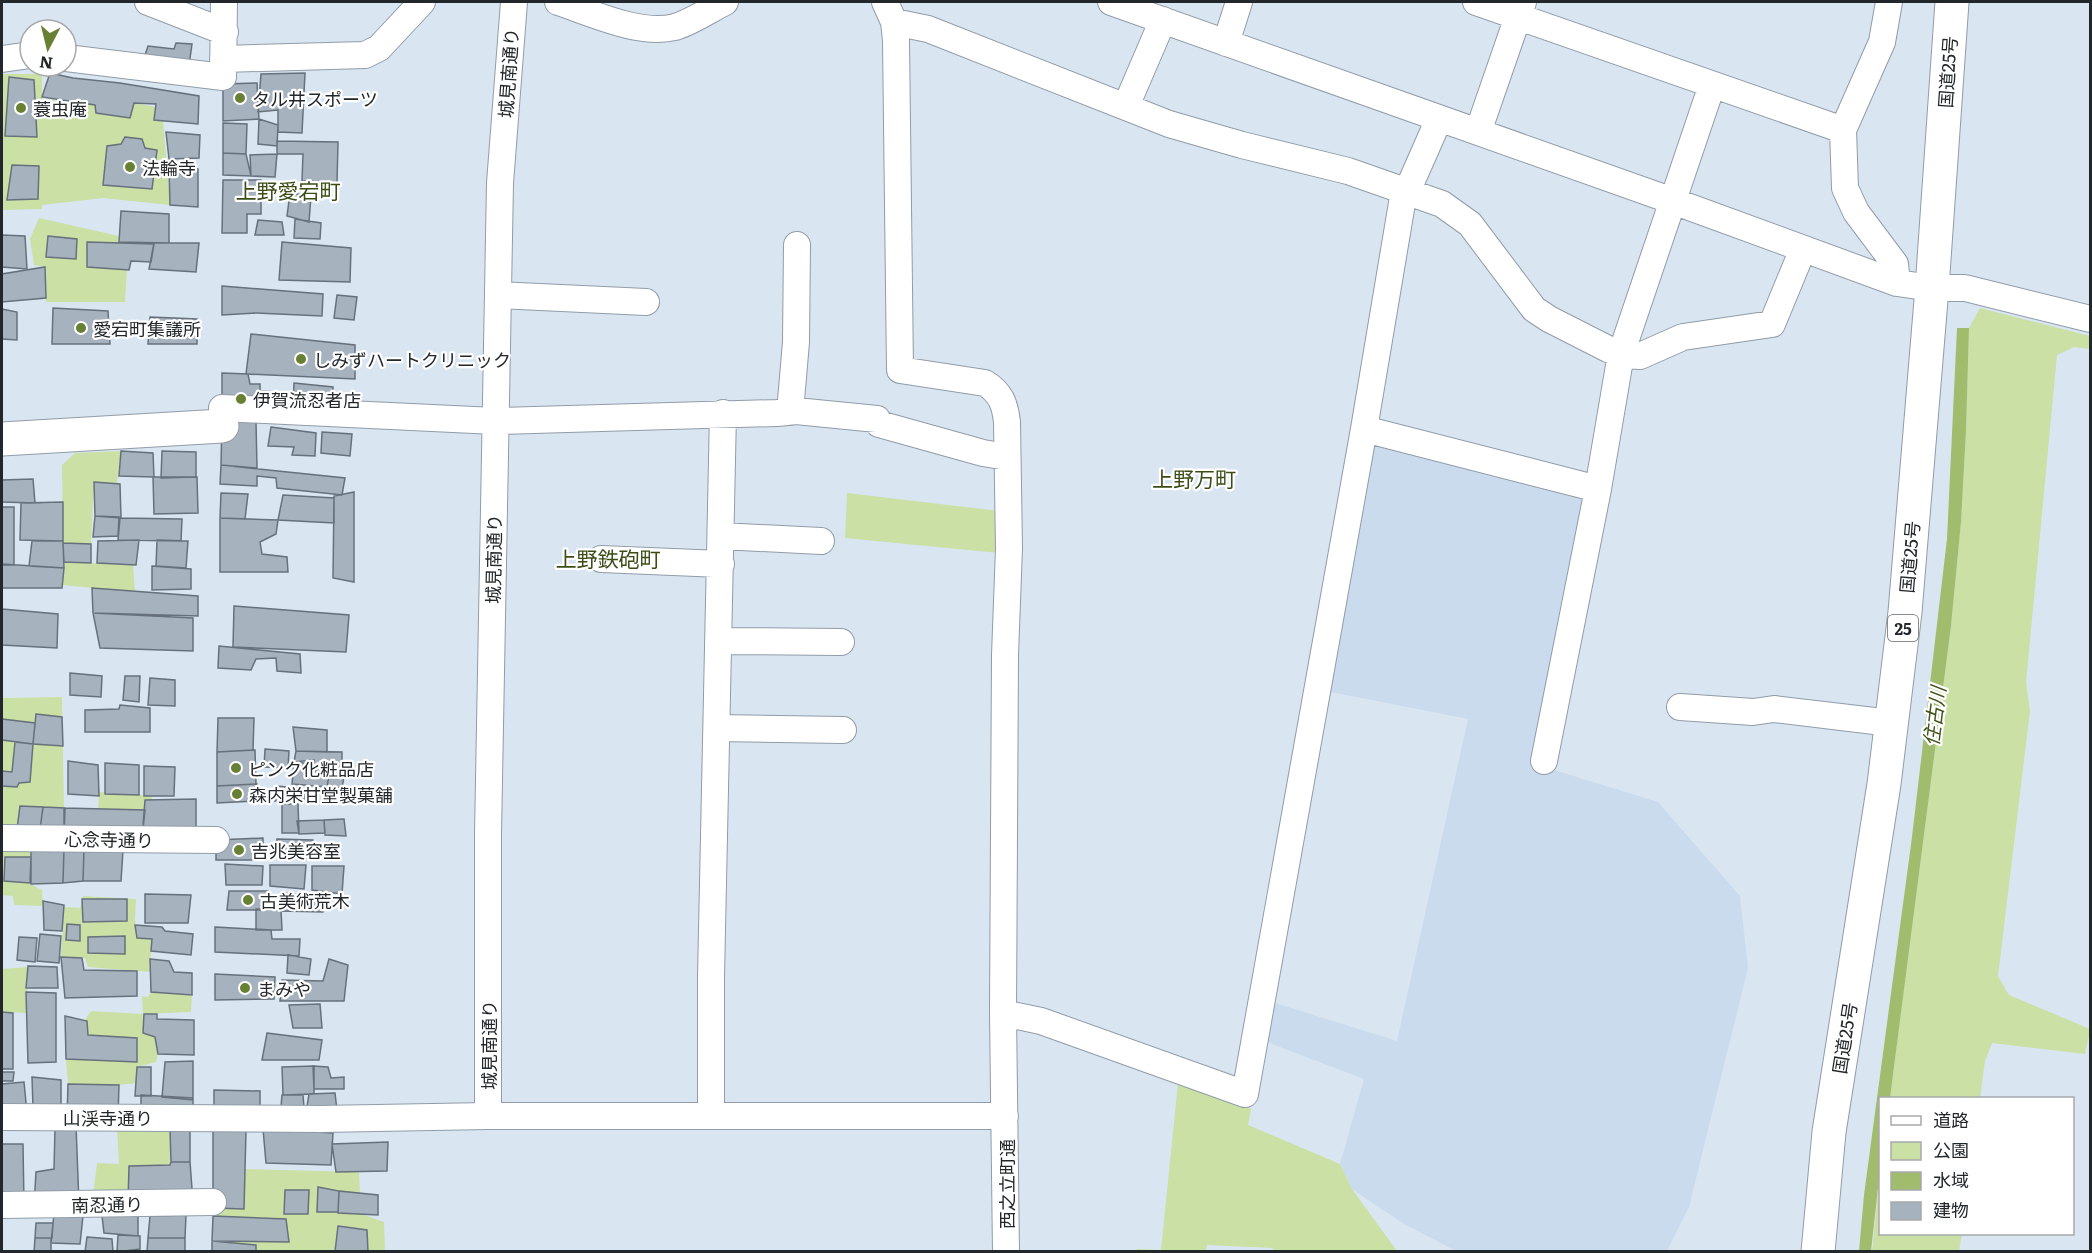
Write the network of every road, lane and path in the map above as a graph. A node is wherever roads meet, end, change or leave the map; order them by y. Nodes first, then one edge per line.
1 (148, 2) edge
2 (224, 2) edge
3 (422, 2) edge
4 (514, 2) edge
5 (558, 2) edge
6 (725, 2) edge
7 (1111, 2) edge
8 (1239, 2) edge
9 (1476, 2) edge
10 (1889, 2) edge
11 (1952, 2) edge
12 (1521, 9) edge
13 (889, 12) edge
14 (1163, 20) junction
15 (225, 32) junction
16 (1226, 43) junction
17 (18, 57) edge
18 (2, 59) edge
19 (78, 59) edge
20 (223, 59) junction
21 (1712, 85) junction
22 (1126, 106) junction
23 (1439, 119) junction
24 (1843, 130) junction
25 (1478, 132) junction
26 (1408, 190) junction
27 (1673, 201) junction
28 (797, 245) dead end
29 (1803, 249) junction
30 (1897, 284) junction
31 (1932, 288) junction
32 (498, 295) junction
33 (646, 302) dead end
34 (2091, 319) edge
35 (1621, 354) junction
36 (790, 412) junction
37 (723, 413) junction
38 (222, 417) joint
39 (495, 421) junction
40 (1365, 429) junction
41 (2, 439) edge
42 (1008, 457) junction
43 (1598, 489) junction
44 (721, 536) junction
45 (821, 541) dead end
46 (601, 560) dead end
47 (721, 564) junction
48 (719, 641) junction
49 (841, 642) dead end
50 (1680, 707) dead end
51 (1891, 723) junction
52 (717, 728) junction
53 (843, 730) dead end
54 (1544, 761) dead end
55 (2, 838) edge
56 (216, 840) dead end
57 (1003, 1013) junction
58 (488, 1116) junction
59 (711, 1116) junction
60 (1005, 1116) junction
61 (2, 1117) edge
62 (213, 1202) dead end
63 (2, 1205) edge
64 (1006, 1251) edge
65 (1818, 1251) edge

1 - 15 street
2 - 15 street
3 - 20 street
4 - 32 street, 城見南通り
5 - 6 street
7 - 14 street
8 - 16 street
9 - 12 street
10 - 24 street
11 - 31 main road, 国道25号 / 25
12 - 21 street
12 - 25 street
13 - 22 street
13 - 42 street, 西之立町通
14 - 16 street
14 - 22 street
15 - 20 street
16 - 23 street
17 - 18 street
19 - 20 street
21 - 24 street
21 - 27 street
22 - 26 street
23 - 25 street
23 - 26 street
24 - 30 street
25 - 27 street
26 - 35 street
26 - 40 street
27 - 29 street
27 - 35 street
28 - 36 street
29 - 30 street
29 - 35 street
30 - 31 street
31 - 34 street
31 - 51 main road, 国道25号 / 25
32 - 33 street
32 - 39 street, 城見南通り
35 - 43 street
36 - 37 street
36 - 42 street
37 - 39 street
37 - 44 street
38 - 39 street
38 - 41 main road
39 - 58 street, 城見南通り
40 - 43 street
40 - 57 street
42 - 57 street, 西之立町通
43 - 54 street
44 - 45 street
44 - 47 street
46 - 47 street
47 - 48 street
48 - 49 street
48 - 52 street
50 - 51 street
51 - 65 main road, 国道25号 / 25
52 - 53 street
52 - 59 street
55 - 56 street, 心念寺通り
57 - 60 street, 西之立町通
58 - 59 street, 山渓寺通り
58 - 61 street, 山渓寺通り
59 - 60 street, 山渓寺通り
60 - 64 street, 西之立町通
62 - 63 street, 南忍通り

